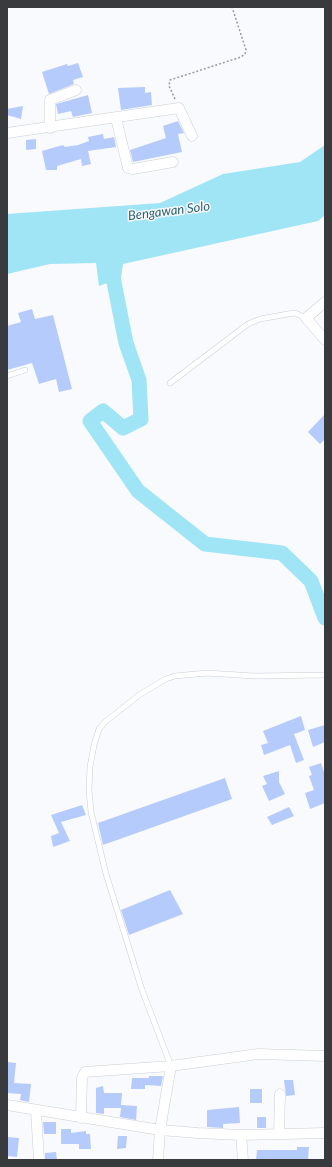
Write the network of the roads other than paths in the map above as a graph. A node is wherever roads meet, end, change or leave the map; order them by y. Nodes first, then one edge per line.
1 (76, 90) dead end
2 (116, 118) junction
3 (50, 128) junction
4 (7, 133) edge
5 (192, 136) dead end
6 (173, 162) dead end
7 (325, 302) edge
8 (306, 318) junction
9 (325, 340) edge
10 (25, 370) dead end
11 (7, 376) edge
12 (170, 383) dead end
13 (325, 675) edge
14 (325, 1056) edge
15 (171, 1066) junction
16 (280, 1094) dead end
17 (7, 1105) edge
18 (36, 1111) junction
19 (81, 1118) junction
20 (160, 1130) junction
21 (325, 1133) edge
22 (279, 1134) junction
23 (241, 1135) junction
24 (39, 1160) edge
25 (158, 1160) edge
26 (243, 1160) edge

1 - 3 street
2 - 3 street
2 - 5 street
2 - 6 street
3 - 4 street
7 - 8 street
8 - 9 street
8 - 12 lane
10 - 11 lane
13 - 15 lane
14 - 15 street
15 - 19 street
15 - 20 street
16 - 22 street
17 - 18 street
18 - 19 street
18 - 24 street
19 - 20 street
20 - 23 street
20 - 25 street
21 - 22 street
22 - 23 street
23 - 26 street

